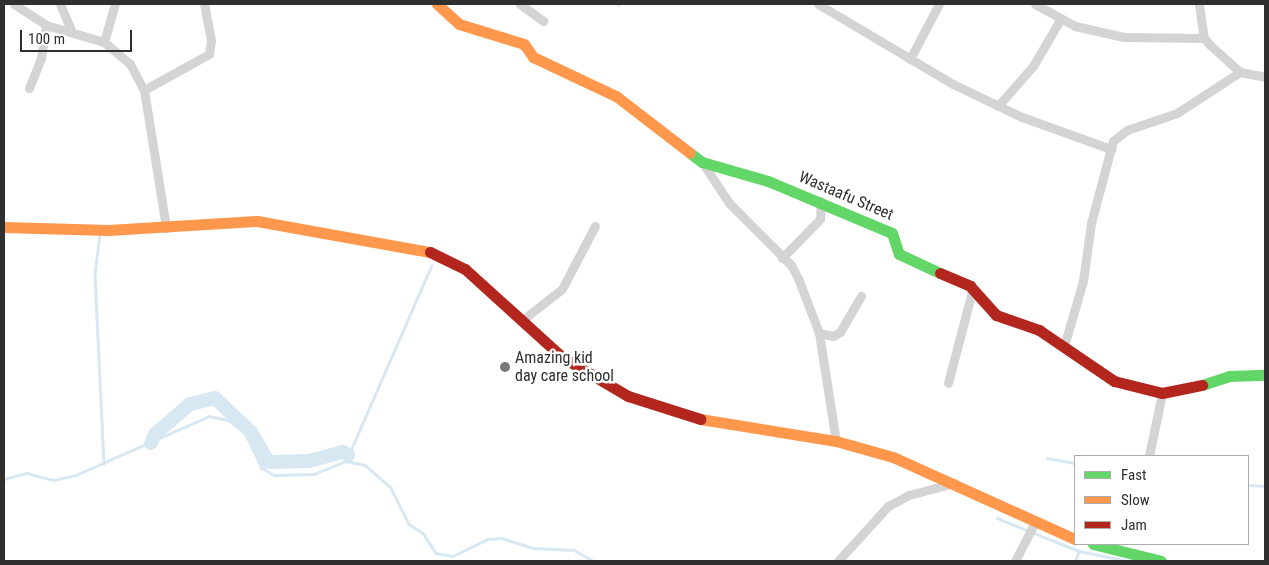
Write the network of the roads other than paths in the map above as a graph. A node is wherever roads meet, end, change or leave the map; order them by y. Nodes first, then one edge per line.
1 (14, 4) edge
2 (60, 4) edge
3 (116, 4) edge
4 (204, 4) edge
5 (437, 4) edge
6 (520, 4) edge
7 (818, 4) edge
8 (939, 4) edge
9 (1035, 4) edge
10 (1199, 4) edge
11 (1060, 20) junction
12 (542, 21) dead end
13 (46, 25) junction
14 (71, 30) junction
15 (1204, 38) junction
16 (104, 42) junction
17 (910, 59) junction
18 (1240, 72) junction
19 (1265, 77) edge
20 (29, 88) dead end
21 (144, 90) junction
22 (998, 106) junction
23 (1111, 149) junction
24 (702, 162) junction
25 (821, 201) junction
26 (4, 226) edge
27 (595, 226) dead end
28 (166, 228) junction
29 (782, 258) junction
30 (973, 288) junction
31 (861, 296) dead end
32 (521, 322) junction
33 (819, 333) junction
34 (1064, 346) junction
35 (1265, 375) edge
36 (948, 383) dead end
37 (1162, 393) junction
38 (836, 441) junction
39 (1150, 455) edge
40 (954, 483) junction
41 (1035, 522) junction
42 (1074, 538) edge
43 (1097, 545) edge
44 (1133, 554) edge
45 (838, 561) edge
46 (1015, 561) edge
47 (1161, 561) edge

1 - 13 street
2 - 14 street
3 - 16 street
4 - 21 street
5 - 24 main road, Wastaafu Street
6 - 12 street
7 - 17 street
8 - 17 street
9 - 11 street
10 - 15 street
11 - 15 street
11 - 22 street
13 - 14 street
13 - 20 street
14 - 16 street
15 - 18 street
16 - 21 street
17 - 22 street
18 - 19 street
18 - 23 street
21 - 28 street
22 - 23 street
23 - 34 street
24 - 25 main road, Wastaafu Street
24 - 29 street
25 - 29 street
25 - 30 main road, Wastaafu Street
26 - 28 main road
27 - 32 street
28 - 32 main road
29 - 33 street
30 - 34 main road, Wastaafu Street
30 - 36 street
31 - 33 street
32 - 38 main road
33 - 38 street
34 - 37 main road, Wastaafu Street
35 - 37 main road, Wastaafu Street
37 - 39 street
38 - 40 main road
40 - 41 main road
40 - 45 street
41 - 42 main road
41 - 46 street
43 - 44 main road
44 - 47 main road

